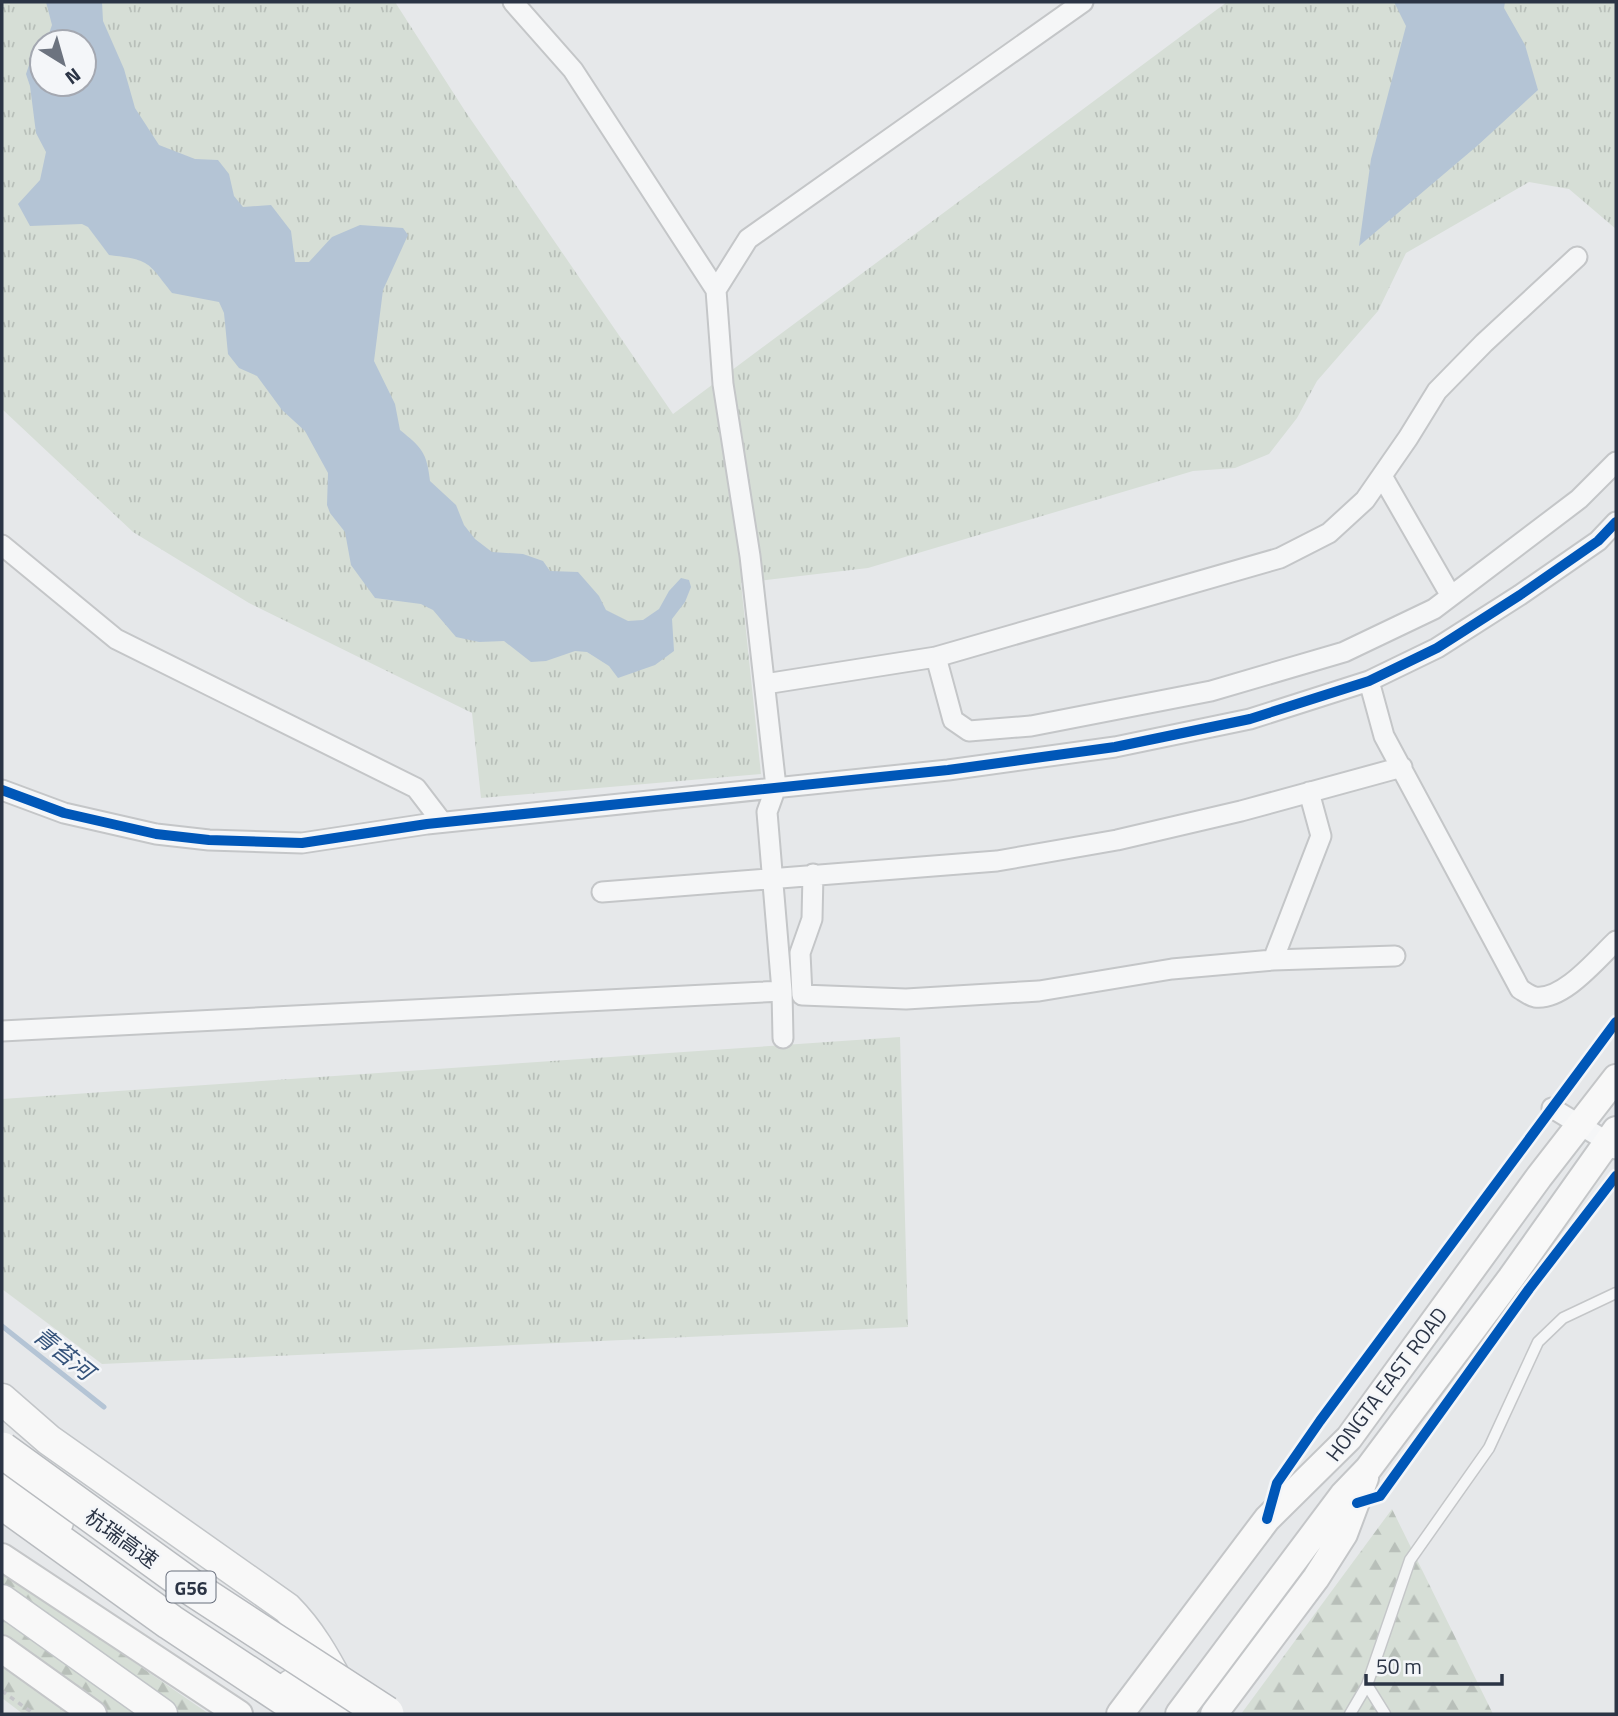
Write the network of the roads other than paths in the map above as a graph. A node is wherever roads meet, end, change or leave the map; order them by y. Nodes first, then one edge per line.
1 (513, 2) edge
2 (1083, 2) edge
3 (1577, 257) dead end
4 (716, 290) junction
5 (1616, 462) edge
6 (1382, 476) junction
7 (1616, 523) edge
8 (2, 545) edge
9 (1451, 596) junction
10 (936, 657) junction
11 (1369, 681) junction
12 (765, 684) junction
13 (1402, 768) junction
14 (776, 787) junction
15 (2, 790) edge
16 (1309, 793) junction
17 (442, 822) junction
18 (813, 874) junction
19 (772, 877) junction
20 (602, 892) dead end
21 (1616, 941) edge
22 (1395, 956) dead end
23 (1273, 960) junction
24 (782, 991) junction
25 (2, 1031) edge
26 (783, 1038) dead end
27 (1616, 1078) edge
28 (1552, 1108) dead end
29 (1580, 1125) junction
30 (1613, 1141) edge
31 (1616, 1293) edge
32 (2, 1399) edge
33 (2, 1450) edge
34 (1368, 1469) junction
35 (2, 1478) edge
36 (2, 1501) edge
37 (2, 1557) edge
38 (2, 1600) edge
39 (2, 1649) edge
40 (1367, 1685) junction
41 (93, 1714) edge
42 (162, 1714) edge
43 (239, 1714) edge
44 (309, 1714) edge
45 (334, 1714) edge
46 (355, 1714) edge
47 (386, 1714) edge
48 (1120, 1714) edge
49 (1179, 1714) edge
50 (1214, 1714) edge
51 (1350, 1714) edge
52 (1385, 1714) edge

1 - 4 street
2 - 4 street
3 - 6 street
4 - 12 street
5 - 9 street
6 - 9 street
6 - 10 street
7 - 11 street
8 - 17 street
9 - 10 street
10 - 12 street
11 - 13 street
11 - 14 street
12 - 14 street
13 - 16 street
13 - 21 street
14 - 17 street
14 - 19 street
15 - 17 street
16 - 18 street
16 - 23 street
18 - 19 street
18 - 23 street
19 - 20 street
19 - 24 street
22 - 23 street
24 - 25 street
24 - 26 street
27 - 29 main road, HONGTA EAST ROAD
28 - 29 street
29 - 30 street
29 - 48 main road, HONGTA EAST ROAD
30 - 34 main road, HONGTA EAST ROAD
31 - 40 lane
32 - 46 main road
33 - 47 highway, 杭瑞高速 / G56, bridge
34 - 49 main road, HONGTA EAST ROAD
34 - 50 main road
35 - 45 main road
36 - 44 highway, 杭瑞高速 / G56
37 - 43 main road
38 - 42 main road
39 - 41 main road
40 - 51 lane
40 - 52 lane

